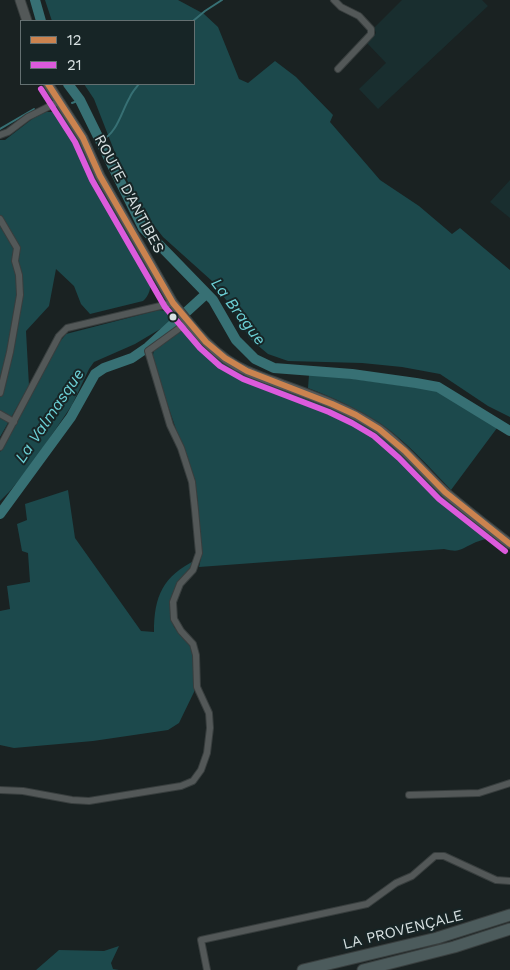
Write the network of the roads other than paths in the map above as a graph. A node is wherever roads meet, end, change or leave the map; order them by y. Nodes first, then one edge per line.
1 (20, 0) edge
2 (334, 0) edge
3 (27, 20) edge
4 (338, 69) dead end
5 (49, 85) edge
6 (60, 101) junction
7 (0, 134) edge
8 (0, 219) edge
9 (174, 302) junction
10 (184, 318) junction
11 (0, 393) edge
12 (0, 414) edge
13 (14, 422) junction
14 (0, 447) edge
15 (510, 544) edge
16 (510, 783) edge
17 (0, 790) edge
18 (409, 795) dead end
19 (510, 881) edge
20 (510, 915) edge
21 (510, 929) edge
22 (207, 970) edge
23 (303, 970) edge
24 (363, 970) edge

1 - 3 street
2 - 4 street
5 - 6 street, ROUTE D'ANTIBES
6 - 7 street
6 - 9 street, ROUTE D'ANTIBES
8 - 11 street
9 - 10 street, ROUTE D'ANTIBES
9 - 13 street
10 - 15 street, ROUTE D'ANTIBES
10 - 17 street
12 - 13 street
13 - 14 street
16 - 18 street
19 - 22 street
20 - 23 highway, LA PROVENÇALE
21 - 24 highway, LA PROVENÇALE

